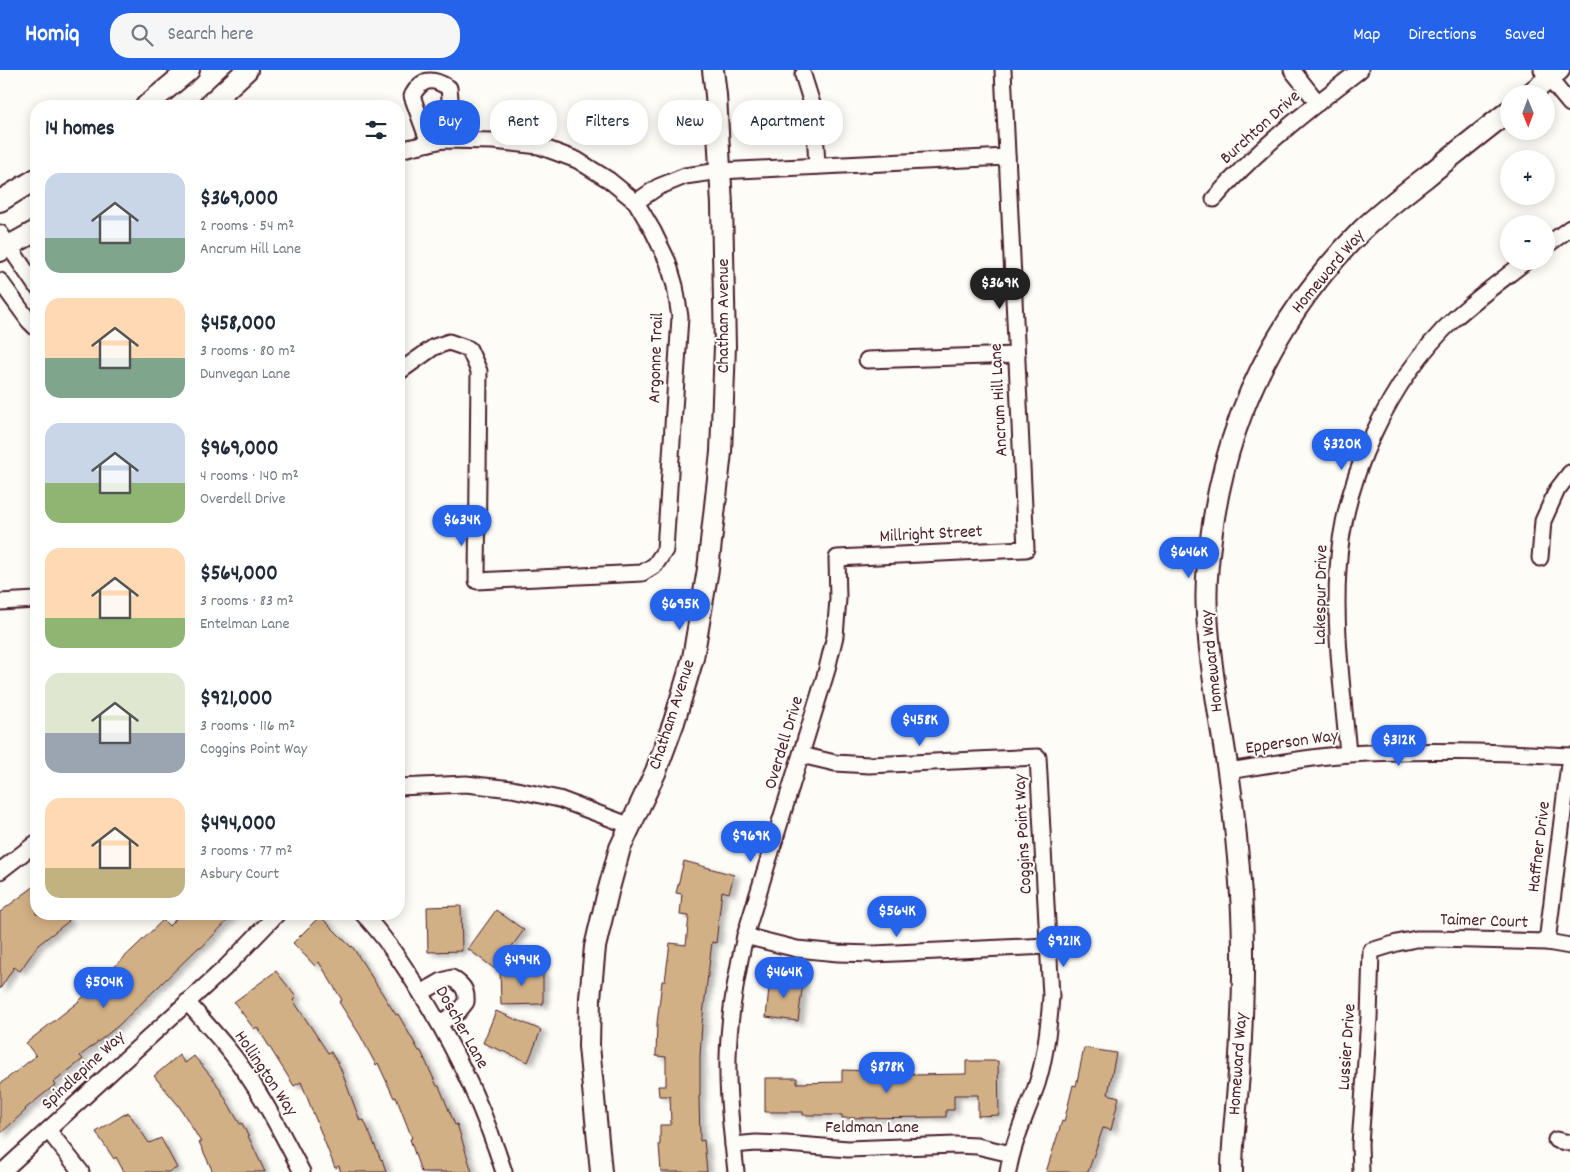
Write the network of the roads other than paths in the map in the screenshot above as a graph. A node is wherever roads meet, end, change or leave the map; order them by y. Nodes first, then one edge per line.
1 (189, 70) edge
2 (248, 70) edge
3 (713, 70) edge
4 (1003, 70) edge
5 (1292, 70) edge
6 (1360, 70) edge
7 (1550, 73) edge
8 (803, 75) dead end
9 (1539, 85) edge
10 (153, 100) edge
11 (215, 100) edge
12 (1318, 103) junction
13 (1570, 104) edge
14 (1500, 118) edge
15 (405, 149) edge
16 (1008, 157) junction
17 (818, 166) junction
18 (720, 171) junction
19 (30, 184) edge
20 (1214, 199) dead end
21 (0, 201) edge
22 (636, 202) junction
23 (1570, 228) edge
24 (30, 233) edge
25 (1555, 239) edge
26 (3, 243) edge
27 (1515, 270) edge
28 (30, 278) edge
29 (0, 281) edge
30 (30, 322) edge
31 (1017, 355) junction
32 (867, 360) dead end
33 (405, 368) edge
34 (1570, 473) edge
35 (1026, 548) joint
36 (837, 558) joint
37 (1540, 558) dead end
38 (30, 600) edge
39 (0, 602) edge
40 (801, 754) junction
41 (1348, 754) junction
42 (1570, 756) edge
43 (1228, 771) junction
44 (405, 787) edge
45 (631, 826) junction
46 (30, 848) edge
47 (0, 871) edge
48 (271, 920) edge
49 (369, 920) edge
50 (745, 936) junction
51 (1397, 942) joint
52 (1547, 942) junction
53 (1048, 946) junction
54 (1570, 946) edge
55 (421, 993) junction
56 (187, 1002) junction
57 (440, 1023) junction
58 (48, 1130) junction
59 (733, 1145) junction
60 (1011, 1154) junction
61 (2, 1172) edge
62 (81, 1172) edge
63 (302, 1172) edge
64 (504, 1172) edge
65 (601, 1172) edge
66 (736, 1172) edge
67 (1008, 1172) edge
68 (1232, 1172) edge
69 (1361, 1172) edge

1 - 10 street
2 - 11 street
3 - 18 street, Chatham Avenue
4 - 16 street, Ancrum Hill Lane
5 - 12 street
6 - 12 street, Burchton Drive
7 - 9 street
7 - 13 street
8 - 17 street
12 - 20 street, Burchton Drive
14 - 43 street, Homeward Way
15 - 22 street, Argonne Trail
16 - 17 street
16 - 31 street, Ancrum Hill Lane
17 - 18 street
18 - 22 street
18 - 45 street, Chatham Avenue
19 - 21 street
22 - 33 street, Argonne Trail
23 - 25 street
24 - 26 street
26 - 28 street
27 - 41 street, Lakespur Drive
29 - 30 street
31 - 32 street
31 - 35 street, Ancrum Hill Lane
34 - 37 street
35 - 36 street, Millright Street
36 - 40 street, Overdell Drive
38 - 39 street
40 - 50 street, Overdell Drive
40 - 53 street, Coggins Point Way
41 - 42 street, Epperson Way
41 - 43 street, Epperson Way
42 - 52 street, Haffner Drive
43 - 68 street, Homeward Way
44 - 45 street
45 - 65 street, Chatham Avenue
46 - 47 street
48 - 56 street, Spindlepine Way
49 - 55 street, Doscher Lane
50 - 53 street
50 - 59 street, Overdell Drive
51 - 52 street, Taimer Court
51 - 69 street, Lussier Drive
52 - 54 street, Taimer Court
53 - 60 street, Coggins Point Way
55 - 57 street, Doscher Lane
55 - 57 street
56 - 58 street, Spindlepine Way
56 - 63 street, Hollington Way
57 - 64 street, Doscher Lane
58 - 61 street, Spindlepine Way
58 - 62 street
59 - 60 street, Feldman Lane
59 - 66 street, Overdell Drive
60 - 67 street, Coggins Point Way

